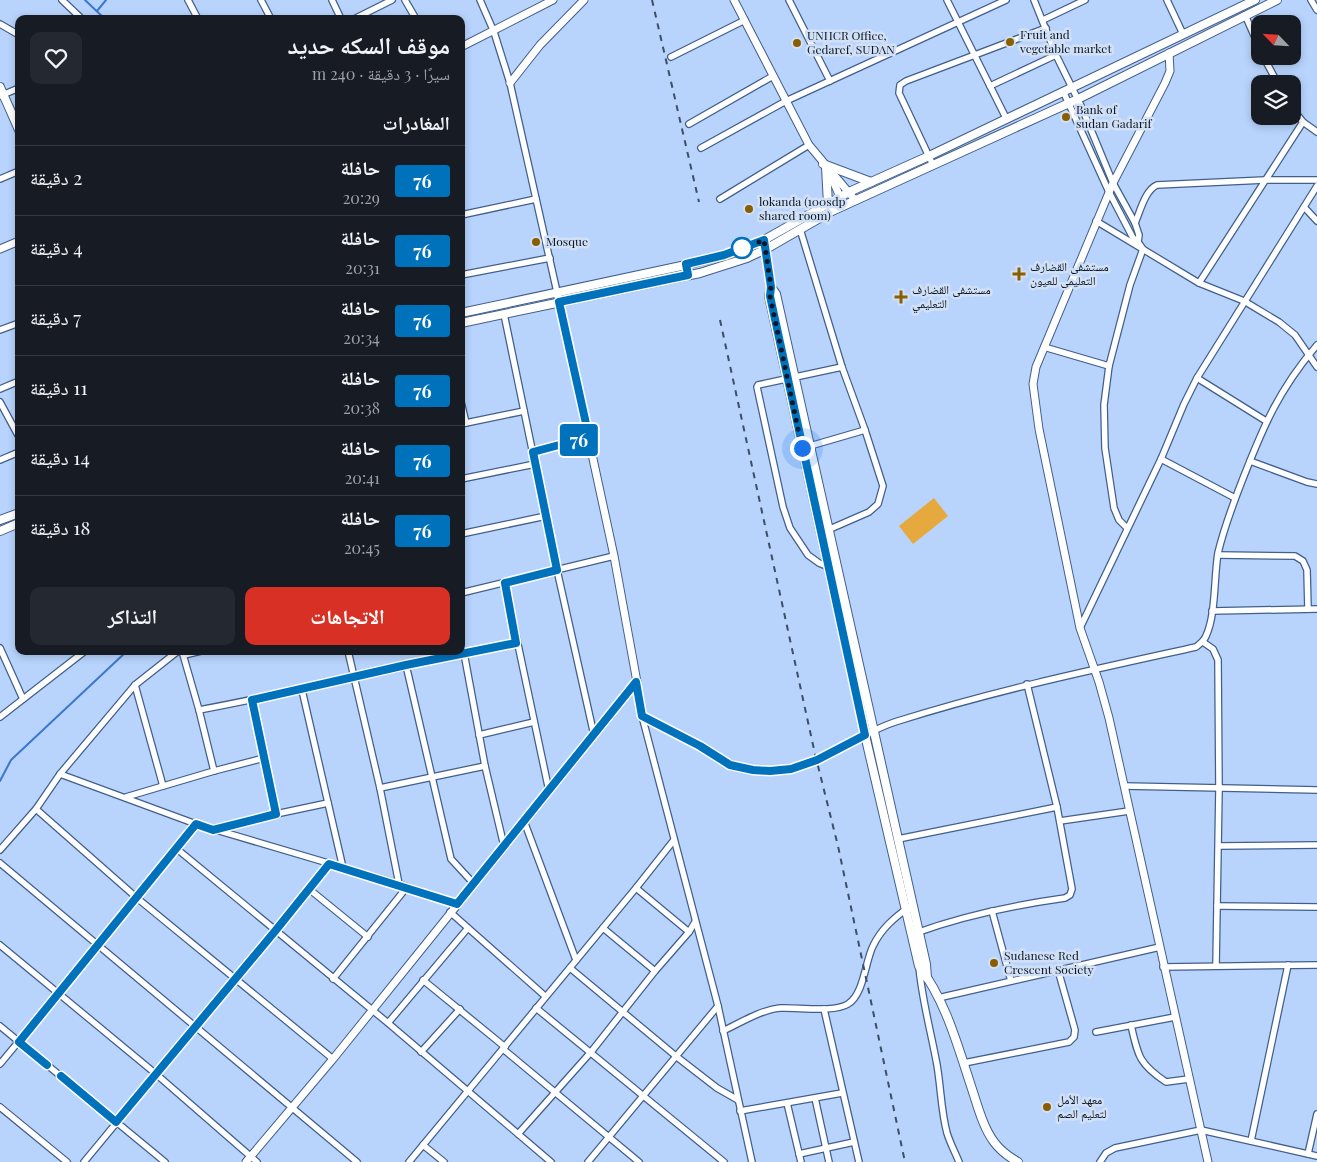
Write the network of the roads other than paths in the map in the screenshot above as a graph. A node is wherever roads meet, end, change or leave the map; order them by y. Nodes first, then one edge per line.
1 (62, 0) edge
2 (188, 0) edge
3 (261, 0) edge
4 (332, 0) edge
5 (392, 0) edge
6 (405, 0) edge
7 (480, 0) edge
8 (554, 0) edge
9 (584, 0) edge
10 (734, 0) edge
11 (788, 0) edge
12 (948, 0) edge
13 (1006, 0) edge
14 (1034, 0) edge
15 (1085, 0) edge
16 (1167, 0) edge
17 (1255, 0) edge
18 (1277, 0) edge
19 (1311, 0) edge
20 (1240, 3) edge
21 (1317, 10) edge
22 (78, 15) edge
23 (196, 15) edge
24 (270, 15) edge
25 (339, 15) edge
26 (362, 15) edge
27 (414, 15) edge
28 (1245, 15) junction
29 (745, 20) junction
30 (1043, 20) junction
31 (958, 22) junction
32 (0, 24) edge
33 (1046, 28) junction
34 (1251, 29) edge
35 (494, 32) junction
36 (15, 33) edge
37 (1184, 34) junction
38 (465, 45) edge
39 (1169, 53) junction
40 (975, 54) junction
41 (1056, 55) junction
42 (671, 57) dead end
43 (773, 76) junction
44 (830, 81) junction
45 (510, 83) junction
46 (990, 86) junction
47 (1072, 87) junction
48 (15, 89) edge
49 (1063, 91) junction
50 (1, 92) edge
51 (1078, 99) junction
52 (786, 101) junction
53 (1068, 103) junction
54 (1006, 118) junction
55 (1301, 118) edge
56 (15, 122) edge
57 (1304, 122) junction
58 (689, 124) dead end
59 (1317, 132) edge
60 (809, 145) junction
61 (701, 148) dead end
62 (929, 156) junction
63 (933, 165) junction
64 (826, 166) junction
65 (15, 173) edge
66 (0, 179) edge
67 (1266, 180) junction
68 (1317, 180) edge
69 (871, 182) junction
70 (1113, 183) junction
71 (1317, 186) edge
72 (849, 192) junction
73 (1109, 192) junction
74 (839, 197) junction
75 (536, 199) junction
76 (720, 199) dead end
77 (855, 200) junction
78 (828, 204) junction
79 (844, 206) junction
80 (1304, 207) junction
81 (465, 214) edge
82 (1096, 221) junction
83 (1317, 221) edge
84 (1135, 223) junction
85 (800, 229) junction
86 (764, 240) junction
87 (1138, 242) junction
88 (15, 243) edge
89 (0, 249) edge
90 (766, 249) junction
91 (1143, 249) junction
92 (550, 258) junction
93 (686, 264) junction
94 (465, 274) edge
95 (688, 275) junction
96 (1199, 282) junction
97 (557, 292) junction
98 (1244, 301) junction
99 (559, 302) junction
100 (465, 312) edge
101 (504, 314) junction
102 (465, 323) edge
103 (15, 324) edge
104 (0, 330) edge
105 (1317, 345) edge
106 (1044, 347) junction
107 (1308, 355) junction
108 (1109, 366) junction
109 (842, 367) junction
110 (1317, 367) edge
111 (791, 378) junction
112 (1197, 378) junction
113 (15, 383) edge
114 (0, 389) edge
115 (0, 402) edge
116 (524, 411) junction
117 (1266, 421) junction
118 (465, 423) edge
119 (15, 430) edge
120 (865, 430) junction
121 (589, 437) junction
122 (810, 446) junction
123 (533, 452) junction
124 (15, 454) edge
125 (0, 460) edge
126 (1161, 460) junction
127 (1250, 460) junction
128 (535, 464) junction
129 (465, 478) edge
130 (1317, 484) edge
131 (1235, 498) junction
132 (15, 514) edge
133 (546, 516) junction
134 (0, 520) edge
135 (15, 525) edge
136 (1127, 528) junction
137 (830, 529) junction
138 (0, 531) edge
139 (465, 533) edge
140 (1218, 555) junction
141 (614, 556) junction
142 (828, 568) junction
143 (838, 568) junction
144 (557, 570) junction
145 (505, 583) junction
146 (465, 592) edge
147 (1308, 609) junction
148 (1317, 609) edge
149 (1212, 611) junction
150 (1080, 628) junction
151 (1203, 642) junction
152 (516, 643) junction
153 (0, 648) edge
154 (465, 653) edge
155 (79, 655) edge
156 (173, 655) edge
157 (184, 655) edge
158 (349, 655) edge
159 (454, 655) edge
160 (464, 655) edge
161 (406, 665) junction
162 (1094, 670) junction
163 (355, 678) junction
164 (636, 682) junction
165 (1027, 684) junction
166 (135, 685) junction
167 (302, 690) junction
168 (24, 699) junction
169 (252, 700) junction
170 (199, 710) junction
171 (642, 716) junction
172 (0, 717) edge
173 (534, 722) junction
174 (874, 730) junction
175 (594, 735) junction
176 (865, 735) junction
177 (479, 736) junction
178 (264, 758) junction
179 (485, 766) junction
180 (214, 771) junction
181 (60, 774) junction
182 (433, 777) junction
183 (163, 786) junction
184 (1124, 786) junction
185 (380, 788) junction
186 (1219, 788) junction
187 (1317, 790) edge
188 (549, 791) junction
189 (125, 797) junction
190 (328, 803) junction
191 (1057, 807) junction
192 (36, 809) junction
193 (1129, 812) junction
194 (276, 814) junction
195 (524, 821) junction
196 (1060, 821) junction
197 (196, 824) junction
198 (213, 830) junction
199 (898, 839) junction
200 (674, 840) junction
201 (1317, 845) edge
202 (504, 846) junction
203 (1218, 846) junction
204 (177, 849) junction
205 (0, 850) edge
206 (0, 863) edge
207 (329, 864) junction
208 (343, 868) junction
209 (399, 884) junction
210 (474, 884) junction
211 (407, 887) junction
212 (636, 888) junction
213 (308, 889) junction
214 (137, 898) junction
215 (457, 904) junction
216 (912, 904) junction
217 (1217, 906) junction
218 (1317, 907) edge
219 (905, 910) junction
220 (992, 911) junction
221 (450, 912) junction
222 (695, 922) junction
223 (468, 928) junction
224 (604, 928) junction
225 (276, 930) junction
226 (689, 932) junction
227 (915, 933) junction
228 (368, 937) junction
229 (0, 945) edge
230 (98, 946) junction
231 (1160, 947) junction
232 (576, 960) junction
233 (1288, 965) junction
234 (1317, 965) edge
235 (919, 966) junction
236 (1216, 966) junction
237 (1163, 967) junction
238 (570, 968) junction
239 (1058, 970) junction
240 (655, 971) junction
241 (235, 978) junction
242 (928, 978) junction
243 (333, 979) junction
244 (423, 980) junction
245 (1011, 981) junction
246 (58, 994) junction
247 (545, 996) junction
248 (938, 998) junction
249 (718, 1006) junction
250 (536, 1008) junction
251 (460, 1009) junction
252 (824, 1009) junction
253 (372, 1011) junction
254 (622, 1013) junction
255 (1175, 1017) junction
256 (388, 1023) junction
257 (1131, 1025) junction
258 (0, 1026) edge
259 (196, 1028) junction
260 (723, 1031) junction
261 (1096, 1032) dead end
262 (19, 1042) junction
263 (504, 1048) junction
264 (421, 1052) junction
265 (591, 1052) junction
266 (677, 1057) junction
267 (333, 1059) junction
268 (964, 1063) junction
269 (0, 1064) edge
270 (156, 1074) junction
271 (1188, 1079) junction
272 (555, 1091) junction
273 (468, 1092) junction
274 (842, 1093) junction
275 (643, 1096) junction
276 (815, 1098) junction
277 (738, 1100) junction
278 (787, 1103) junction
279 (0, 1107) edge
280 (292, 1107) junction
281 (740, 1111) junction
282 (1317, 1114) edge
283 (116, 1122) junction
284 (1201, 1130) junction
285 (518, 1134) junction
286 (610, 1136) junction
287 (1251, 1141) junction
288 (854, 1142) junction
289 (423, 1145) junction
290 (826, 1147) junction
291 (799, 1154) junction
292 (1308, 1154) junction
293 (1317, 1156) edge
294 (249, 1159) edge
295 (751, 1159) edge
296 (66, 1162) edge
297 (84, 1162) edge
298 (164, 1162) edge
299 (257, 1162) edge
300 (358, 1162) edge
301 (409, 1162) edge
302 (444, 1162) edge
303 (551, 1162) edge
304 (588, 1162) edge
305 (639, 1162) edge
306 (724, 1162) edge
307 (746, 1162) edge
308 (801, 1162) edge
309 (829, 1162) edge
310 (859, 1162) edge
311 (959, 1162) edge
312 (1018, 1162) edge
313 (1100, 1162) edge
314 (1208, 1162) edge

1 - 22 street
2 - 23 street
3 - 24 street
4 - 25 street
5 - 26 street
6 - 27 street
7 - 35 street
8 - 35 street
9 - 45 street
10 - 29 street
11 - 44 street
12 - 31 street
13 - 31 street
14 - 30 street
15 - 30 street
16 - 37 street
17 - 20 main road
18 - 28 main road
19 - 21 street
20 - 37 main road
28 - 34 street
28 - 39 main road
29 - 42 street
29 - 43 street
30 - 33 street
31 - 40 street
31 - 44 street
32 - 36 street
33 - 40 street
33 - 41 street
35 - 38 street
35 - 45 street
37 - 47 main road
39 - 51 main road
39 - 70 street
40 - 46 street
40 - 62 street
41 - 46 street
41 - 47 street
43 - 52 street
43 - 58 street
44 - 52 street
45 - 75 street
46 - 54 street
47 - 49 main road
47 - 51 street
48 - 50 street
49 - 53 street
49 - 54 main road
50 - 56 main road
51 - 53 main road
51 - 70 street
52 - 60 street
52 - 61 street
53 - 63 main road
53 - 73 street
54 - 62 main road
55 - 57 street
57 - 59 street
57 - 67 street
60 - 64 street
60 - 76 street
62 - 63 street
62 - 69 main road
63 - 77 main road
64 - 69 main road
64 - 72 street
64 - 74 street
64 - 78 main road
65 - 66 street
67 - 68 street
67 - 84 street
67 - 96 street
69 - 72 main road
70 - 73 street
70 - 84 street
71 - 80 street
72 - 74 main road
72 - 77 street
73 - 82 street
73 - 87 street
74 - 78 main road
74 - 79 street
75 - 81 street
75 - 92 street
77 - 79 main road
78 - 86 main road
79 - 85 main road
80 - 83 street
80 - 98 street
82 - 91 street
82 - 106 street
84 - 87 street
85 - 90 main road
85 - 109 street
86 - 90 main road
86 - 93 main road
87 - 91 street
88 - 89 street
90 - 95 main road
90 - 111 main road
91 - 96 street
91 - 108 street
92 - 94 street
92 - 97 street
93 - 95 main road
93 - 97 main road
95 - 99 main road
96 - 98 street
97 - 99 street
97 - 100 main road
98 - 107 street
98 - 112 street
99 - 101 main road
99 - 121 street
101 - 102 main road
101 - 116 street
103 - 104 street
105 - 107 street
106 - 108 street
106 - 150 street
107 - 110 street
107 - 117 street
108 - 136 street
109 - 111 street
109 - 120 street
111 - 122 main road
111 - 142 main road
111 - 142 street
112 - 117 street
112 - 126 street
113 - 114 street
115 - 119 street
116 - 118 street
116 - 123 street
117 - 127 street
120 - 122 street
120 - 137 street
121 - 123 street
121 - 141 street
122 - 137 main road
123 - 128 street
124 - 125 street
126 - 131 street
126 - 136 street
127 - 130 street
127 - 131 street
128 - 129 street
128 - 133 street
131 - 140 street
132 - 134 main road
133 - 139 street
133 - 144 street
135 - 138 main road
136 - 150 street
137 - 143 main road
140 - 147 street
140 - 149 street
141 - 144 street
141 - 164 street
142 - 143 street
142 - 176 main road
143 - 174 main road
144 - 145 street
144 - 175 street
145 - 146 street
145 - 152 street
147 - 148 street
147 - 149 street
149 - 151 street
150 - 162 street
151 - 162 street
151 - 186 street
152 - 154 street
152 - 173 street
153 - 168 street
155 - 168 street
156 - 166 street
157 - 170 street
158 - 163 street
159 - 161 street
160 - 177 street
161 - 163 street
161 - 182 street
162 - 165 street
162 - 184 street
163 - 167 street
163 - 185 street
164 - 171 street
164 - 175 street
165 - 174 street
165 - 191 street
166 - 181 street
166 - 183 street
167 - 169 street
167 - 190 street
168 - 172 street
169 - 170 street
169 - 178 street
170 - 180 street
171 - 176 street
171 - 200 street
173 - 177 street
173 - 188 street
174 - 176 street
174 - 199 main road
175 - 188 street
176 - 219 main road
177 - 179 street
178 - 180 street
178 - 194 street
179 - 182 street
179 - 202 street
180 - 183 street
181 - 189 street
181 - 192 street
182 - 185 street
182 - 210 street
183 - 189 street
184 - 186 street
184 - 193 street
185 - 209 street
186 - 187 street
186 - 203 street
188 - 195 street
189 - 197 street
190 - 194 street
190 - 208 street
191 - 196 street
191 - 199 street
192 - 205 street
192 - 214 street
193 - 196 street
193 - 231 street
194 - 198 street
195 - 202 street
195 - 232 street
196 - 220 street
197 - 198 street
197 - 204 street
198 - 207 street
199 - 216 main road
200 - 212 street
200 - 222 street
201 - 203 street
202 - 210 street
203 - 217 street
204 - 214 street
204 - 225 street
206 - 230 street
207 - 208 street
207 - 213 street
208 - 209 street
209 - 211 street
210 - 215 street
211 - 215 street
211 - 228 street
212 - 224 street
212 - 226 street
213 - 225 street
213 - 228 street
214 - 230 street
214 - 241 street
215 - 221 street
216 - 219 street
216 - 227 main road
217 - 218 street
217 - 236 street
219 - 227 main road
219 - 252 street
220 - 227 street
220 - 245 street
221 - 223 street
221 - 253 street
222 - 226 street
222 - 249 street
223 - 244 street
223 - 247 street
224 - 232 street
224 - 240 street
225 - 241 street
225 - 243 street
226 - 240 street
227 - 235 main road
227 - 242 main road
228 - 243 street
229 - 246 street
230 - 246 street
230 - 259 street
231 - 237 street
231 - 239 street
232 - 238 street
233 - 234 street
233 - 236 street
233 - 287 street
235 - 242 main road
235 - 311 street
236 - 237 street
237 - 255 street
238 - 247 street
238 - 254 street
239 - 245 street
239 - 268 street
240 - 254 street
241 - 259 street
241 - 267 street
242 - 248 main road
243 - 253 street
244 - 251 street
244 - 256 street
245 - 248 street
246 - 262 street
246 - 270 street
247 - 250 street
248 - 268 main road
249 - 260 street
249 - 266 street
250 - 263 street
250 - 265 street
251 - 263 street
251 - 264 street
252 - 260 street
252 - 274 street
253 - 256 street
253 - 267 street
254 - 265 street
254 - 266 street
255 - 257 street
255 - 271 street
256 - 264 street
257 - 261 street
257 - 271 street
258 - 262 street
259 - 270 street
259 - 280 street
260 - 277 street
262 - 269 street
262 - 283 street
263 - 272 street
263 - 273 street
264 - 273 street
265 - 272 street
265 - 275 street
266 - 275 street
266 - 277 street
267 - 280 street
268 - 312 main road
270 - 283 street
270 - 294 street
271 - 284 street
272 - 285 street
272 - 286 street
273 - 285 street
273 - 289 street
274 - 276 street
274 - 288 street
275 - 286 street
275 - 306 street
276 - 278 street
276 - 290 street
277 - 281 street
278 - 281 street
278 - 291 street
279 - 296 street
280 - 294 street
280 - 300 street
281 - 295 street
282 - 292 street
283 - 297 street
283 - 298 street
284 - 287 street
284 - 313 street
284 - 314 street
285 - 303 street
286 - 304 street
286 - 305 street
287 - 292 street
288 - 290 street
288 - 310 street
289 - 301 street
289 - 302 street
290 - 291 street
290 - 309 street
291 - 308 street
292 - 293 street
294 - 299 street
295 - 307 street

